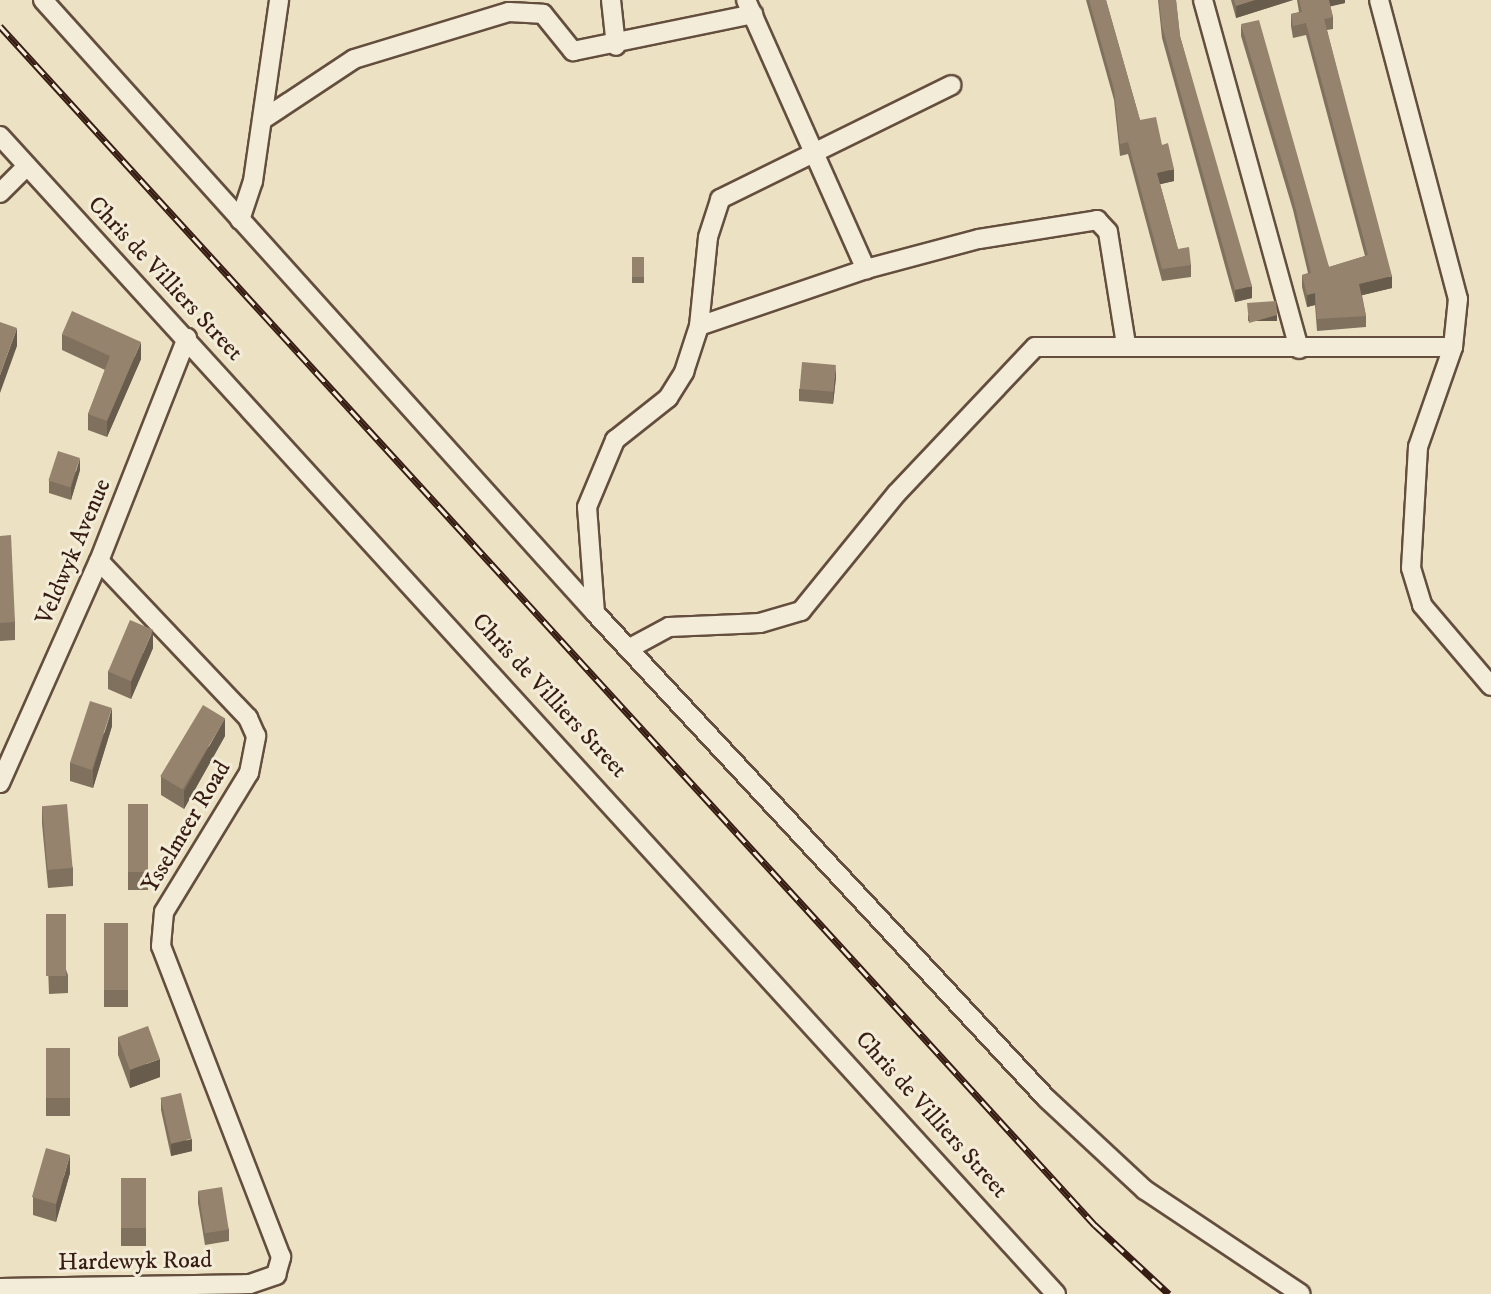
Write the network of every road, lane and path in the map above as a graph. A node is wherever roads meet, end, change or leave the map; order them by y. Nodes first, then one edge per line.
1 (43, 0) edge
2 (279, 0) edge
3 (611, 0) edge
4 (1203, 0) edge
5 (1379, 0) edge
6 (749, 7) edge
7 (616, 46) junction
8 (952, 85) dead end
9 (262, 120) junction
10 (0, 136) edge
11 (818, 153) junction
12 (27, 166) junction
13 (0, 194) edge
14 (240, 220) junction
15 (866, 269) junction
16 (699, 326) junction
17 (187, 338) junction
18 (1126, 344) junction
19 (1452, 347) junction
20 (1299, 349) junction
21 (99, 561) junction
22 (595, 613) junction
23 (630, 648) junction
24 (1491, 686) edge
25 (0, 783) edge
26 (271, 1278) joint
27 (0, 1288) edge
28 (1056, 1294) edge
29 (1301, 1294) edge

1 - 14 street
2 - 9 street
3 - 7 street
4 - 20 street
5 - 19 street
6 - 7 street
6 - 11 street
7 - 9 street
8 - 11 street
9 - 14 street
10 - 12 street, Chris de Villiers Street
11 - 15 street
11 - 16 street
12 - 13 street
12 - 17 street, Chris de Villiers Street
14 - 22 street
15 - 16 street
15 - 18 street
16 - 22 street
17 - 21 street, Veldwyk Avenue
17 - 28 street, Chris de Villiers Street
18 - 20 street
18 - 23 street
19 - 20 street
19 - 24 street
21 - 25 street, Veldwyk Avenue
21 - 26 street, Ysselmeer Road
22 - 23 street
23 - 29 street
26 - 27 street, Hardewyk Road

